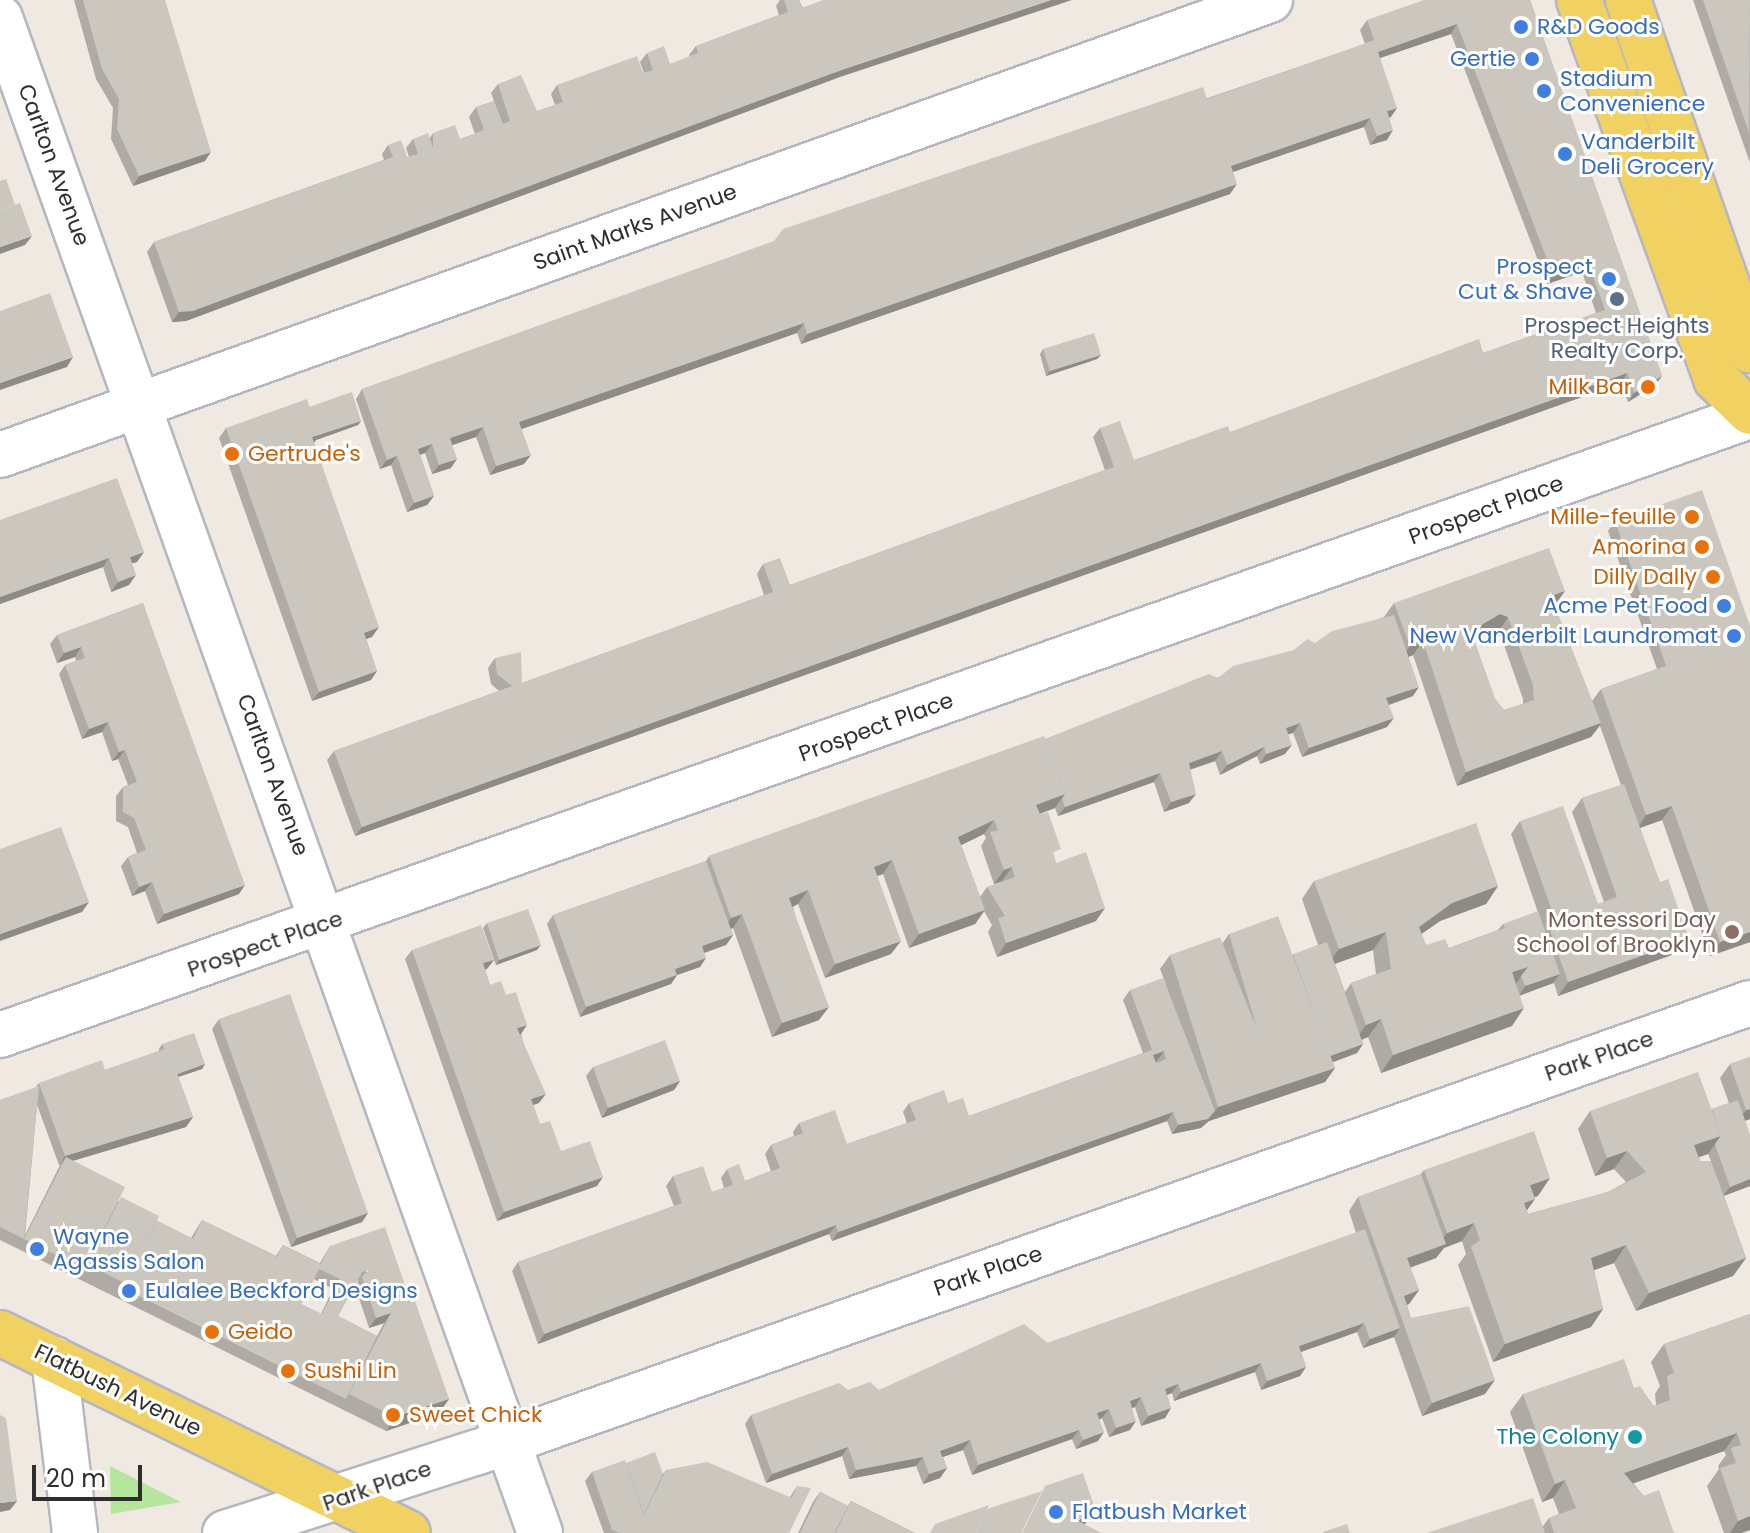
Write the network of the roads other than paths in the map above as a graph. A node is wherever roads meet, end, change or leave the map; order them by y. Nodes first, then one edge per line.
1 (1270, 0) edge
2 (1579, 0) edge
3 (1628, 0) edge
4 (0, 18) edge
5 (1750, 350) edge
6 (141, 403) junction
7 (1750, 414) edge
8 (0, 455) edge
9 (326, 923) junction
10 (1750, 1003) edge
11 (0, 1035) edge
12 (0, 1333) edge
13 (54, 1359) junction
14 (508, 1441) junction
15 (340, 1499) junction
16 (75, 1533) edge
17 (225, 1533) edge
18 (408, 1533) edge
19 (540, 1533) edge

1 - 6 street, Saint Marks Avenue
2 - 7 main road
3 - 5 main road
4 - 6 street, Carlton Avenue
6 - 8 street, Saint Marks Avenue
6 - 9 street, Carlton Avenue
7 - 9 street, Prospect Place
9 - 11 street, Prospect Place
9 - 14 street, Carlton Avenue
10 - 14 street, Park Place
12 - 13 main road, Flatbush Avenue
13 - 15 main road, Flatbush Avenue
13 - 16 street
14 - 15 street, Park Place
14 - 19 street, Carlton Avenue
15 - 17 street, Park Place
15 - 18 main road, Flatbush Avenue

